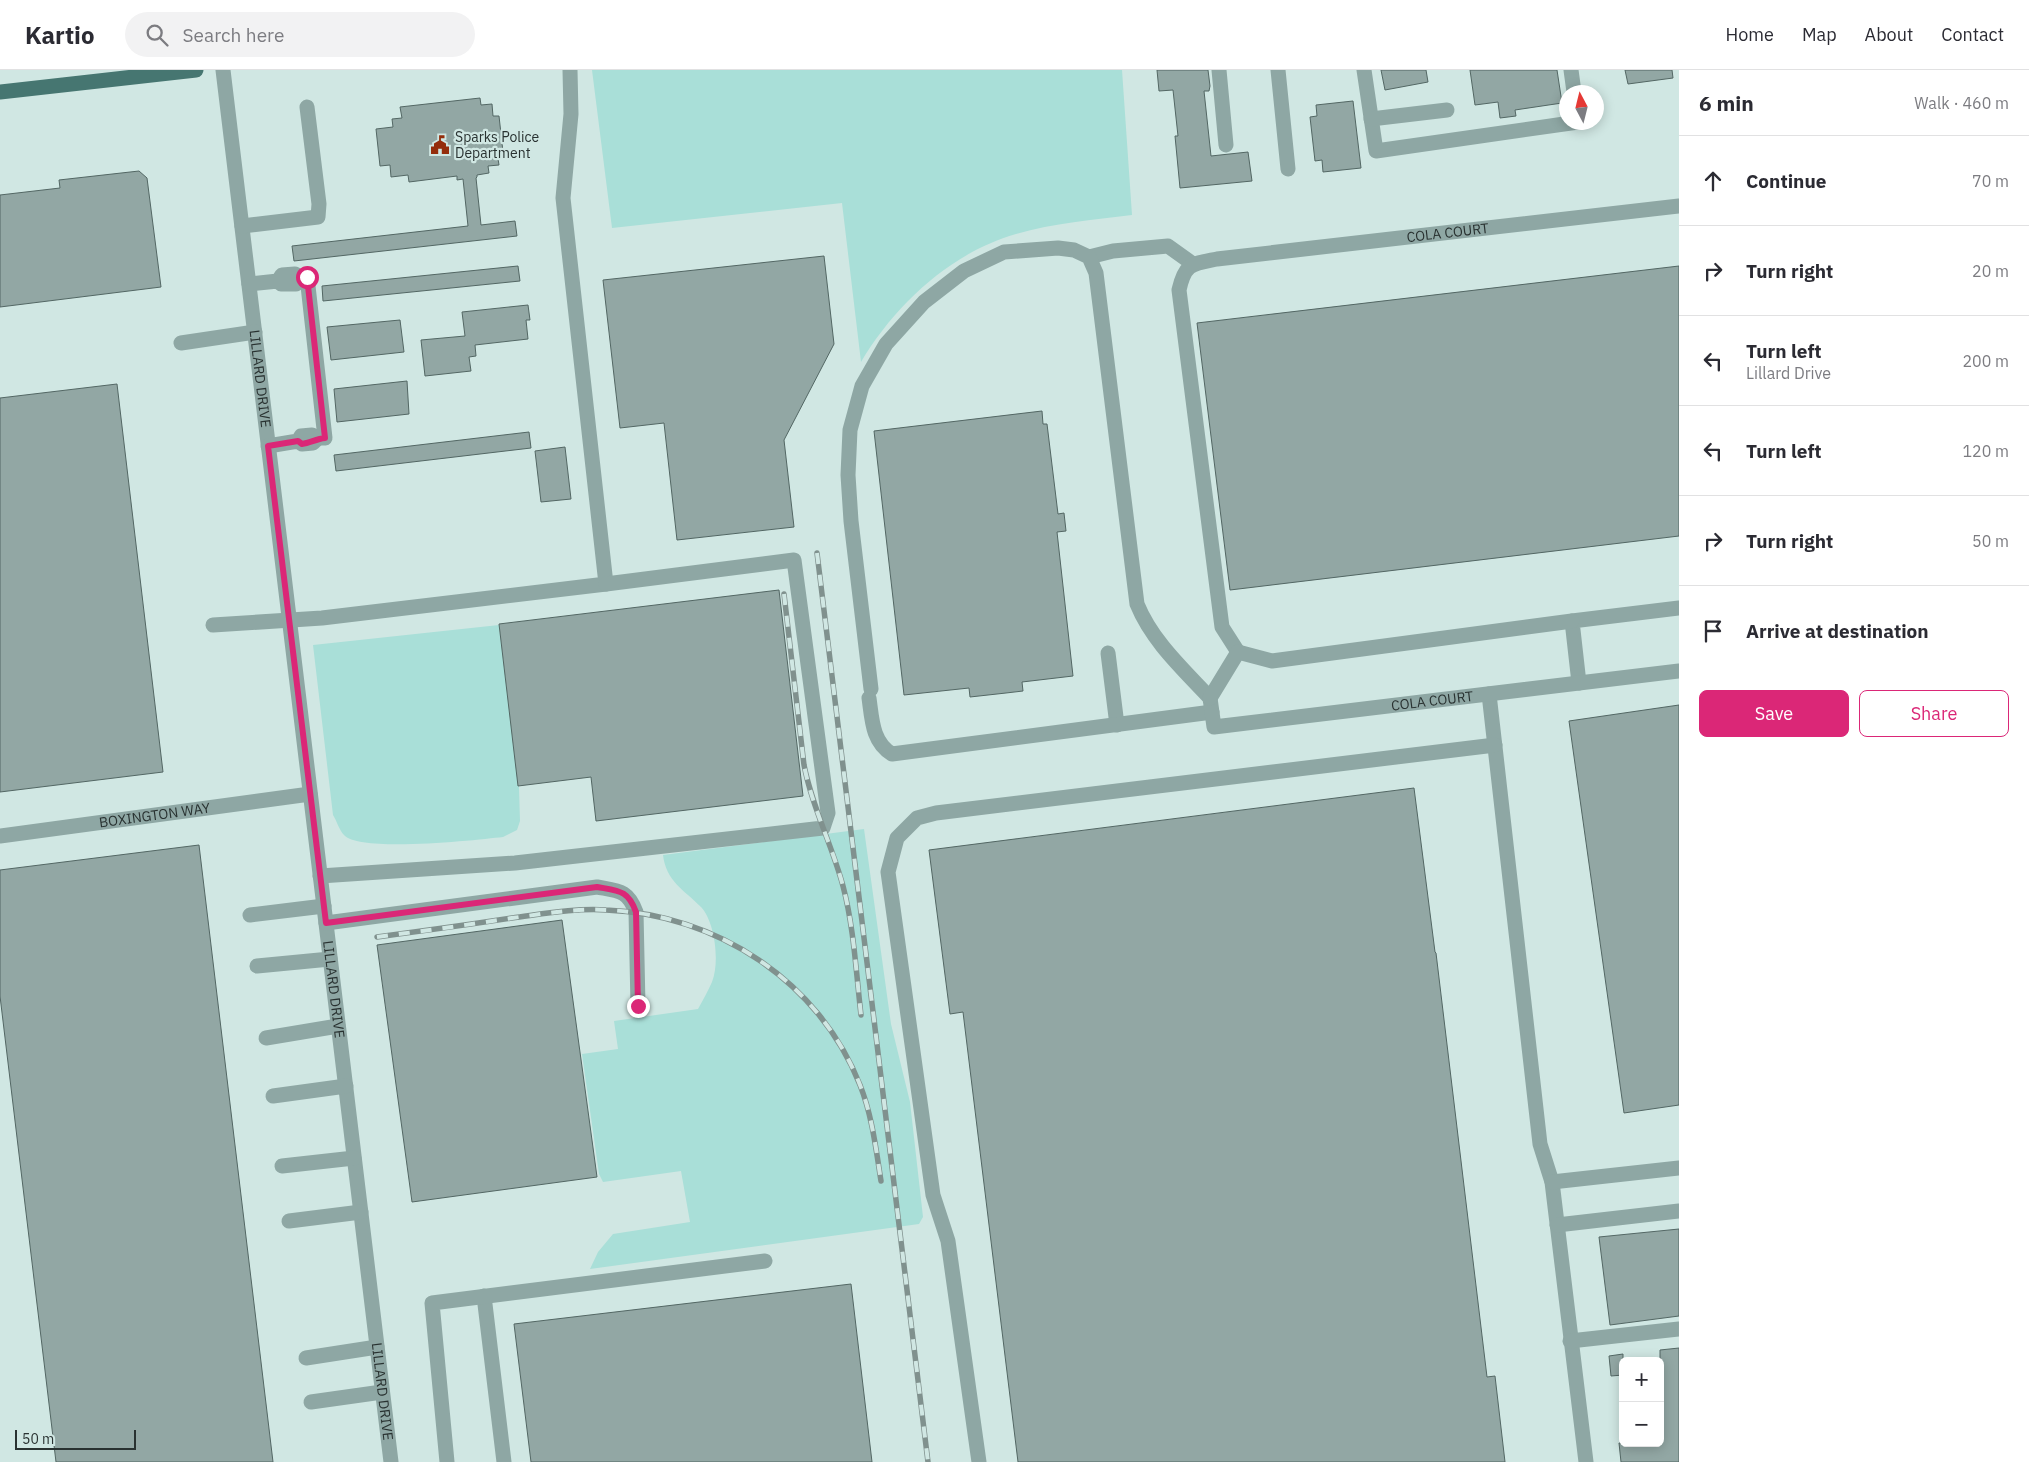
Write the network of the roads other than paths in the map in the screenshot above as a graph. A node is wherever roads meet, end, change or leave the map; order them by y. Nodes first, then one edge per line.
1 (196, 70) edge
2 (223, 70) edge
3 (570, 70) edge
4 (1219, 70) edge
5 (1278, 70) edge
6 (1364, 70) edge
7 (1571, 70) edge
8 (1573, 85) edge
9 (0, 92) edge
10 (307, 107) dead end
11 (1447, 110) dead end
12 (1371, 119) junction
13 (1559, 125) edge
14 (1226, 145) dead end
15 (1288, 169) dead end
16 (1679, 206) edge
17 (242, 226) junction
18 (1089, 257) junction
19 (1193, 264) junction
20 (249, 284) junction
21 (255, 332) junction
22 (181, 343) dead end
23 (268, 446) junction
24 (606, 584) junction
25 (1679, 608) edge
26 (288, 619) junction
27 (1572, 621) junction
28 (213, 625) dead end
29 (1238, 652) junction
30 (1108, 653) dead end
31 (1679, 670) edge
32 (1579, 683) junction
33 (1489, 694) junction
34 (1211, 705) junction
35 (1117, 725) junction
36 (1495, 745) junction
37 (310, 794) junction
38 (0, 836) edge
39 (320, 876) junction
40 (324, 906) junction
41 (250, 915) dead end
42 (326, 923) junction
43 (330, 958) junction
44 (257, 966) dead end
45 (638, 1006) dead end
46 (338, 1026) junction
47 (266, 1038) dead end
48 (346, 1086) junction
49 (273, 1096) dead end
50 (354, 1158) junction
51 (282, 1166) dead end
52 (1679, 1168) edge
53 (1552, 1182) junction
54 (1679, 1211) edge
55 (361, 1212) junction
56 (289, 1221) dead end
57 (1557, 1225) junction
58 (765, 1261) dead end
59 (484, 1296) junction
60 (1679, 1329) edge
61 (1570, 1341) junction
62 (377, 1347) junction
63 (306, 1358) dead end
64 (382, 1392) junction
65 (311, 1402) dead end
66 (391, 1462) edge
67 (447, 1462) edge
68 (504, 1462) edge
69 (979, 1462) edge
70 (1586, 1462) edge

1 - 9 main road
2 - 17 street, LILLARD DRIVE
3 - 24 street
4 - 14 street
5 - 15 street
6 - 12 street
7 - 8 street
10 - 17 street
11 - 12 street
12 - 13 street
16 - 19 street, COLA COURT
17 - 20 street, LILLARD DRIVE
18 - 19 street
18 - 34 street
18 - 35 street
19 - 29 street
20 - 21 street, LILLARD DRIVE
20 - 23 street
21 - 22 street
21 - 23 street, LILLARD DRIVE
23 - 26 street, LILLARD DRIVE
24 - 26 street
24 - 39 street
25 - 27 street
26 - 28 street
26 - 37 street, LILLARD DRIVE
27 - 29 street
27 - 32 street
29 - 34 street
30 - 35 street
31 - 32 street, COLA COURT
32 - 33 street, COLA COURT
33 - 34 street, COLA COURT
33 - 36 street
34 - 35 street
36 - 53 street
36 - 69 street
37 - 38 street, BOXINGTON WAY
37 - 39 street, LILLARD DRIVE
39 - 40 street, LILLARD DRIVE
40 - 41 street
40 - 42 street, LILLARD DRIVE
42 - 43 street, LILLARD DRIVE
42 - 45 street
43 - 44 street
43 - 46 street, LILLARD DRIVE
46 - 47 street
46 - 48 street, LILLARD DRIVE
48 - 49 street
48 - 50 street, LILLARD DRIVE
50 - 51 street
50 - 55 street, LILLARD DRIVE
52 - 53 street
53 - 57 street
54 - 57 street
55 - 56 street
55 - 62 street, LILLARD DRIVE
57 - 61 street
58 - 59 street
59 - 67 street
59 - 68 street
60 - 61 street
61 - 70 street
62 - 63 street
62 - 64 street, LILLARD DRIVE
64 - 65 street
64 - 66 street, LILLARD DRIVE

